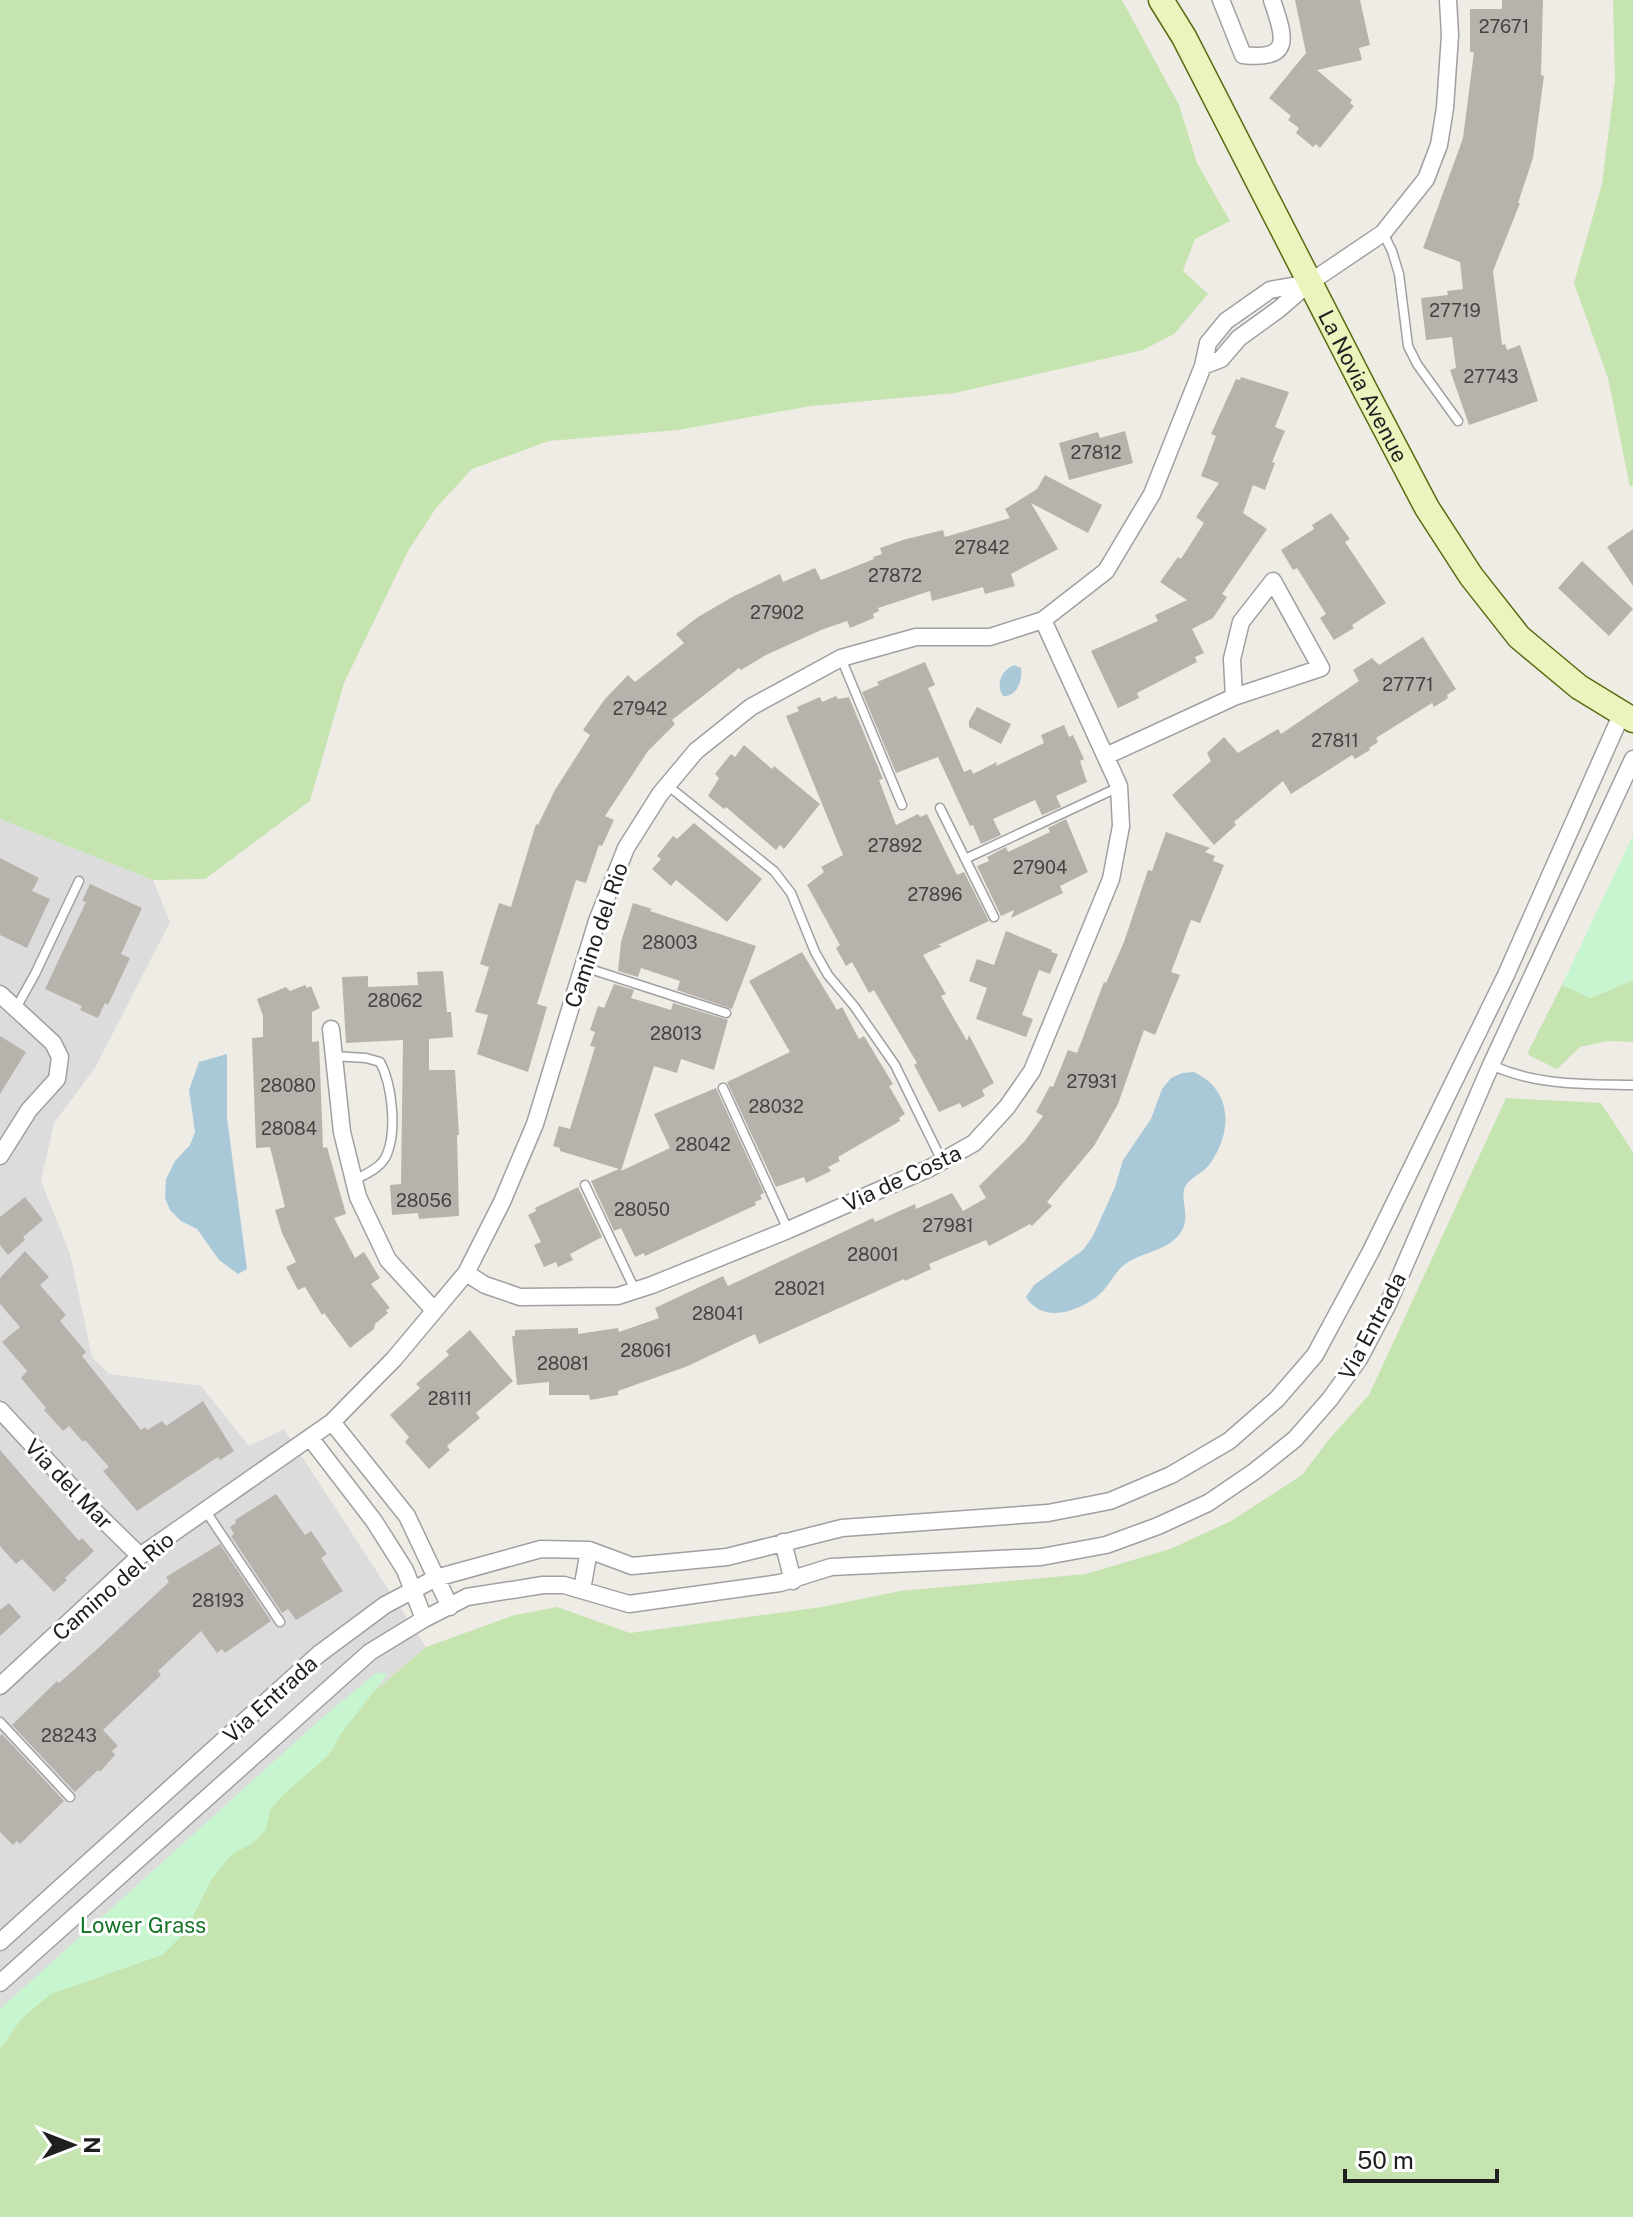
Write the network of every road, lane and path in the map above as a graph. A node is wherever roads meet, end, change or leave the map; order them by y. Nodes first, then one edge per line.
1 (1161, 0) edge
2 (1221, 0) edge
3 (1272, 0) edge
4 (1448, 0) edge
5 (1383, 233) junction
6 (1309, 283) junction
7 (1226, 321) junction
8 (1239, 338) junction
9 (1203, 366) junction
10 (1458, 421) dead end
11 (1043, 620) junction
12 (841, 658) junction
13 (1234, 697) junction
14 (1628, 717) edge
15 (1106, 756) junction
16 (1633, 759) edge
17 (667, 785) junction
18 (1119, 786) junction
19 (902, 805) dead end
20 (940, 808) dead end
21 (965, 859) junction
22 (79, 881) dead end
23 (994, 917) dead end
24 (583, 967) junction
25 (0, 994) edge
26 (16, 1008) junction
27 (726, 1013) dead end
28 (331, 1029) dead end
29 (1467, 1053) junction
30 (332, 1056) junction
31 (1491, 1065) junction
32 (1633, 1085) edge
33 (723, 1088) dead end
34 (0, 1156) edge
35 (942, 1161) junction
36 (353, 1181) junction
37 (585, 1185) dead end
38 (788, 1230) junction
39 (466, 1273) junction
40 (635, 1290) junction
41 (433, 1309) junction
42 (0, 1410) edge
43 (332, 1422) junction
44 (311, 1439) junction
45 (205, 1510) junction
46 (783, 1542) junction
47 (589, 1550) junction
48 (140, 1556) junction
49 (436, 1578) junction
50 (793, 1581) junction
51 (582, 1590) junction
52 (413, 1592) junction
53 (450, 1607) junction
54 (424, 1619) junction
55 (280, 1622) dead end
56 (0, 1686) edge
57 (0, 1722) edge
58 (70, 1797) dead end
59 (0, 1942) edge
60 (0, 1983) edge

1 - 6 main road, La Novia Avenue
2 - 3 street
4 - 5 street
5 - 6 street
5 - 10 lane
6 - 7 street, Camino del Rio
6 - 8 street
6 - 14 main road, La Novia Avenue
7 - 8 lane
7 - 9 street, Camino del Rio
8 - 9 street
9 - 11 street, Camino del Rio
11 - 12 street, Camino del Rio
11 - 15 street, Via de Costa
12 - 17 street, Camino del Rio
12 - 19 lane
13 - 13 street
13 - 15 street
14 - 29 street, Via Entrada
15 - 18 street, Via de Costa
16 - 31 street, Via Entrada
17 - 24 street, Camino del Rio
17 - 35 lane
18 - 21 lane
18 - 35 street, Via de Costa
20 - 21 lane
21 - 23 lane
22 - 26 lane
24 - 27 lane
24 - 39 street, Camino del Rio
25 - 26 street
26 - 34 street
28 - 30 street
29 - 31 street
29 - 46 street, Via Entrada
30 - 36 street
30 - 36 lane
31 - 32 lane
31 - 50 street, Via Entrada
33 - 38 lane
35 - 38 street, Via de Costa
36 - 41 street
37 - 40 lane
38 - 40 street, Via de Costa
39 - 40 street, Via de Costa
39 - 41 street, Camino del Rio
41 - 43 street, Camino del Rio
42 - 48 street, Via del Mar
43 - 44 street, Camino del Rio
43 - 49 street
44 - 45 street, Camino del Rio
44 - 52 street
45 - 48 street, Camino del Rio
45 - 55 lane
46 - 47 street, Via Entrada
46 - 50 street
47 - 49 street, Via Entrada
47 - 51 street
48 - 56 street, Camino del Rio
49 - 52 street, Via Entrada
49 - 53 street
50 - 51 street, Via Entrada
51 - 53 street, Via Entrada
52 - 54 street
52 - 59 street, Via Entrada
53 - 54 street, Via Entrada
54 - 60 street, Via Entrada
57 - 58 lane

